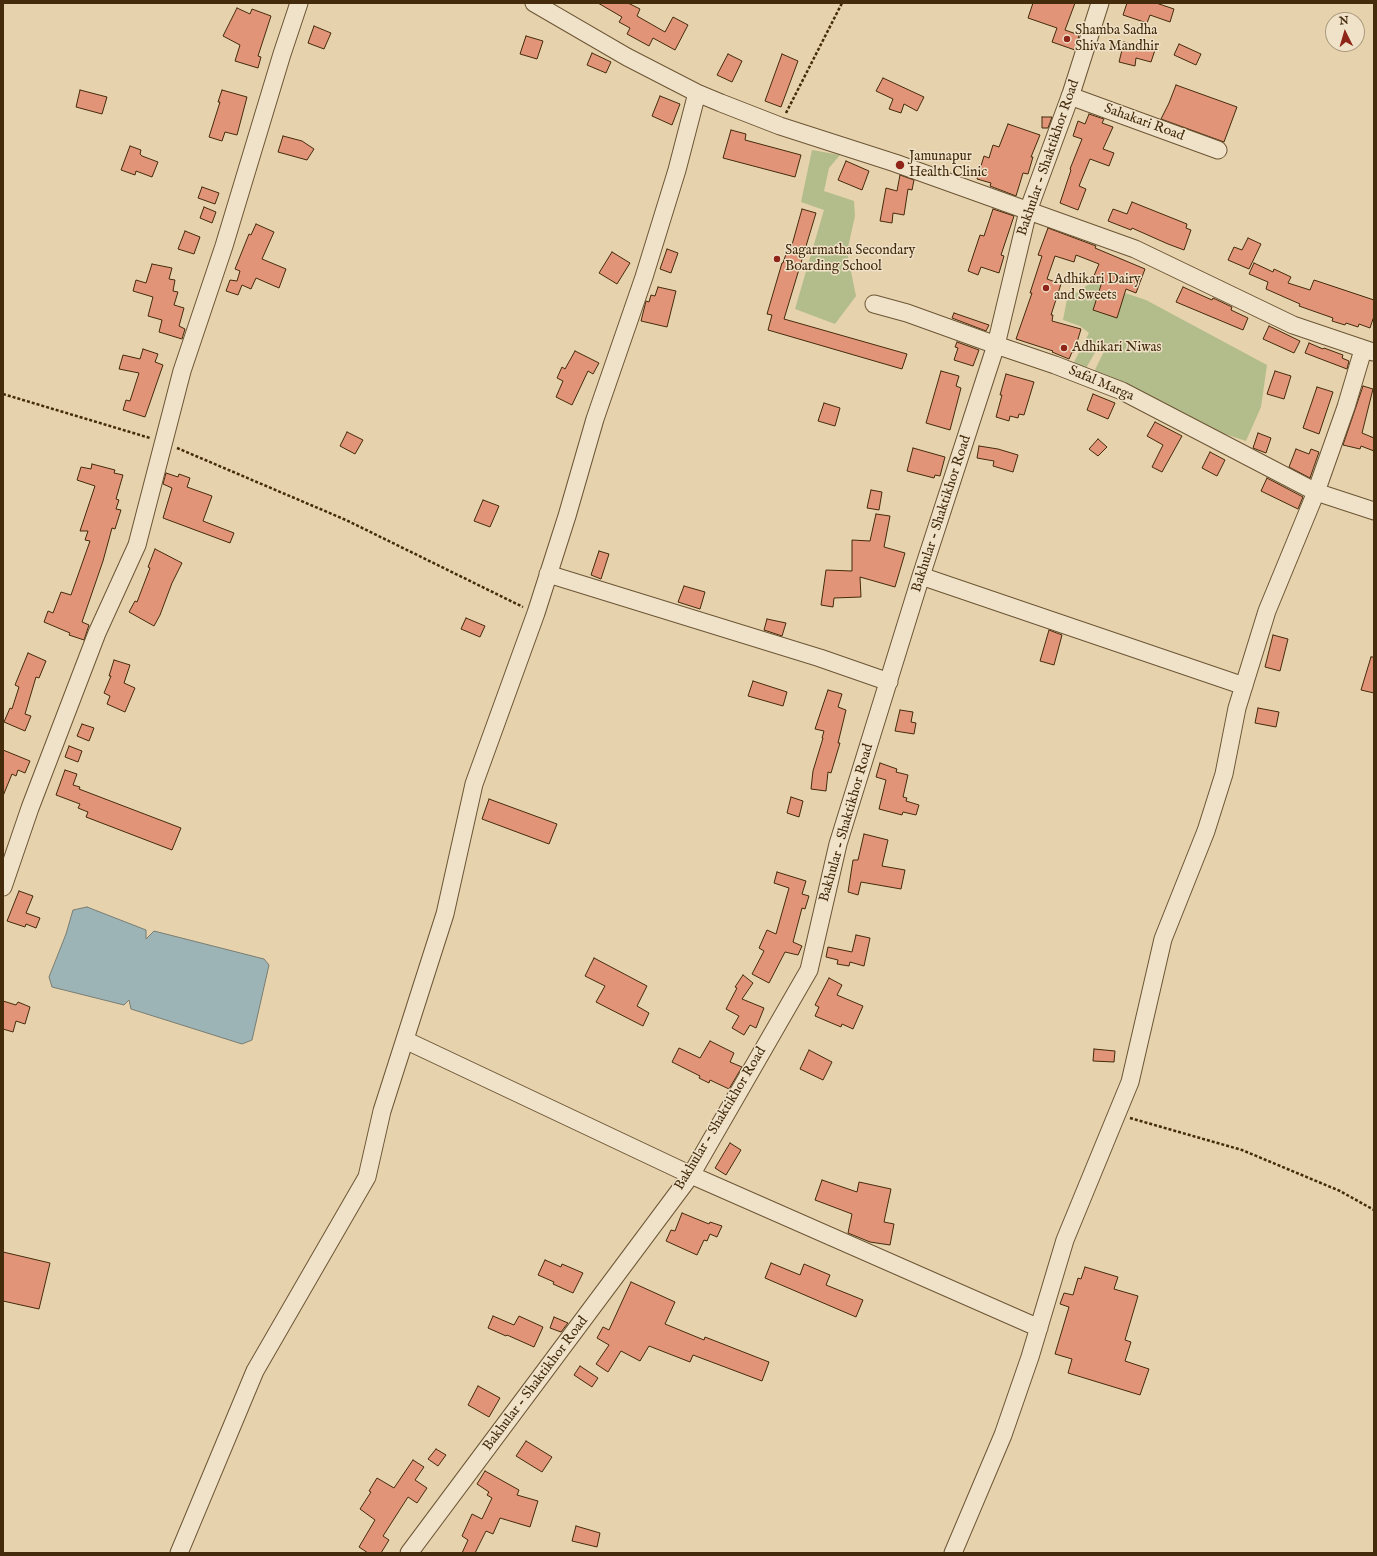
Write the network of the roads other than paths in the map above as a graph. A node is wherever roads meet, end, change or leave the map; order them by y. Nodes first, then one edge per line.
1 (299, 3) edge
2 (534, 3) edge
3 (1100, 3) edge
4 (697, 93) junction
5 (1070, 96) junction
6 (1218, 150) dead end
7 (1028, 211) junction
8 (874, 304) dead end
9 (996, 345) junction
10 (1369, 351) edge
11 (1316, 492) junction
12 (1374, 510) edge
13 (548, 574) junction
14 (921, 576) junction
15 (888, 682) junction
16 (1244, 686) junction
17 (3, 887) edge
18 (404, 1040) junction
19 (691, 1175) junction
20 (1039, 1328) junction
21 (179, 1553) edge
22 (410, 1553) edge
23 (953, 1553) edge

1 - 17 street
2 - 4 street
3 - 5 street, Bakhular - Shaktikhor Road
4 - 7 street
4 - 13 street
5 - 6 street, Sahakari Road
5 - 7 street, Bakhular - Shaktikhor Road
7 - 9 street, Bakhular - Shaktikhor Road
7 - 10 street
8 - 9 street, Safal Marga
9 - 11 street, Safal Marga
9 - 14 street, Bakhular - Shaktikhor Road
10 - 11 street
11 - 12 street, Safal Marga
11 - 16 street
13 - 15 street
13 - 18 street
14 - 15 street, Bakhular - Shaktikhor Road
14 - 16 street
15 - 19 street, Bakhular - Shaktikhor Road
16 - 20 street
18 - 19 street
18 - 21 street
19 - 20 street
19 - 22 street, Bakhular - Shaktikhor Road
20 - 23 street

